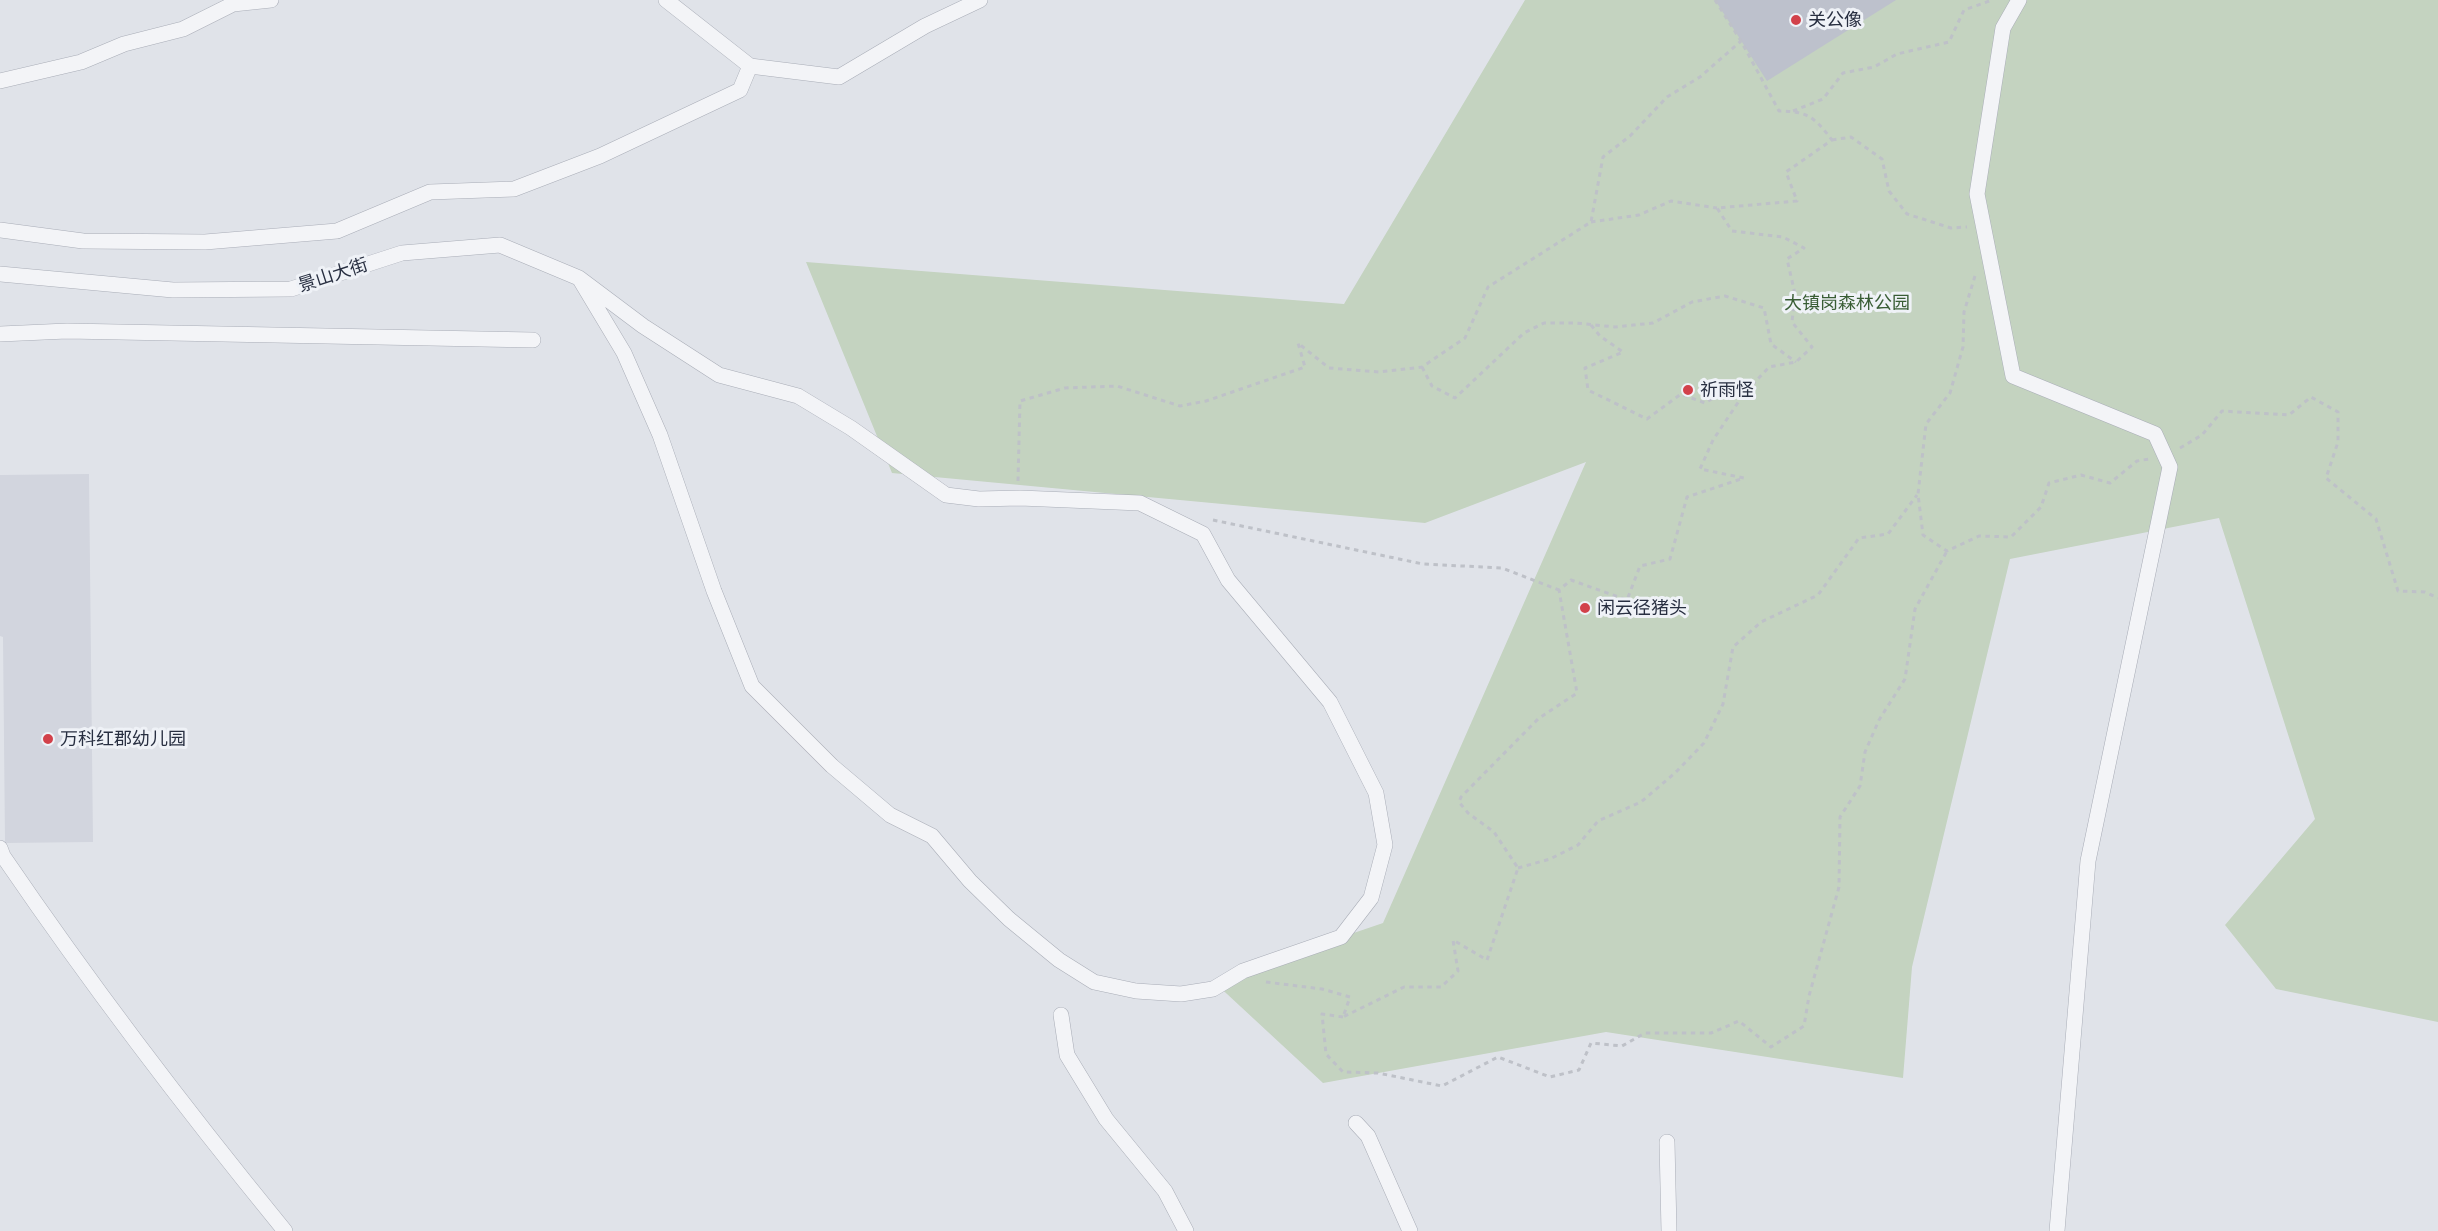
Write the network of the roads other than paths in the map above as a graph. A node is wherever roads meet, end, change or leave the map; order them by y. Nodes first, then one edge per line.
1 (271, 0) edge
2 (666, 0) edge
3 (980, 0) edge
4 (2019, 0) edge
5 (232, 2) edge
6 (750, 66) junction
7 (0, 81) edge
8 (0, 230) edge
9 (0, 274) edge
10 (579, 278) junction
11 (0, 334) edge
12 (533, 340) dead end
13 (0, 848) edge
14 (1062, 1015) dead end
15 (1356, 1123) dead end
16 (1667, 1142) dead end
17 (285, 1231) edge
18 (1186, 1231) edge
19 (1410, 1231) edge
20 (1669, 1231) edge
21 (2057, 1231) edge

1 - 5 street
2 - 6 street
3 - 6 street
4 - 21 street
5 - 7 street
6 - 8 street
9 - 10 street, 景山大街
10 - 10 street, 景山大街
11 - 12 street
13 - 17 street
14 - 18 street
15 - 19 street
16 - 20 street

